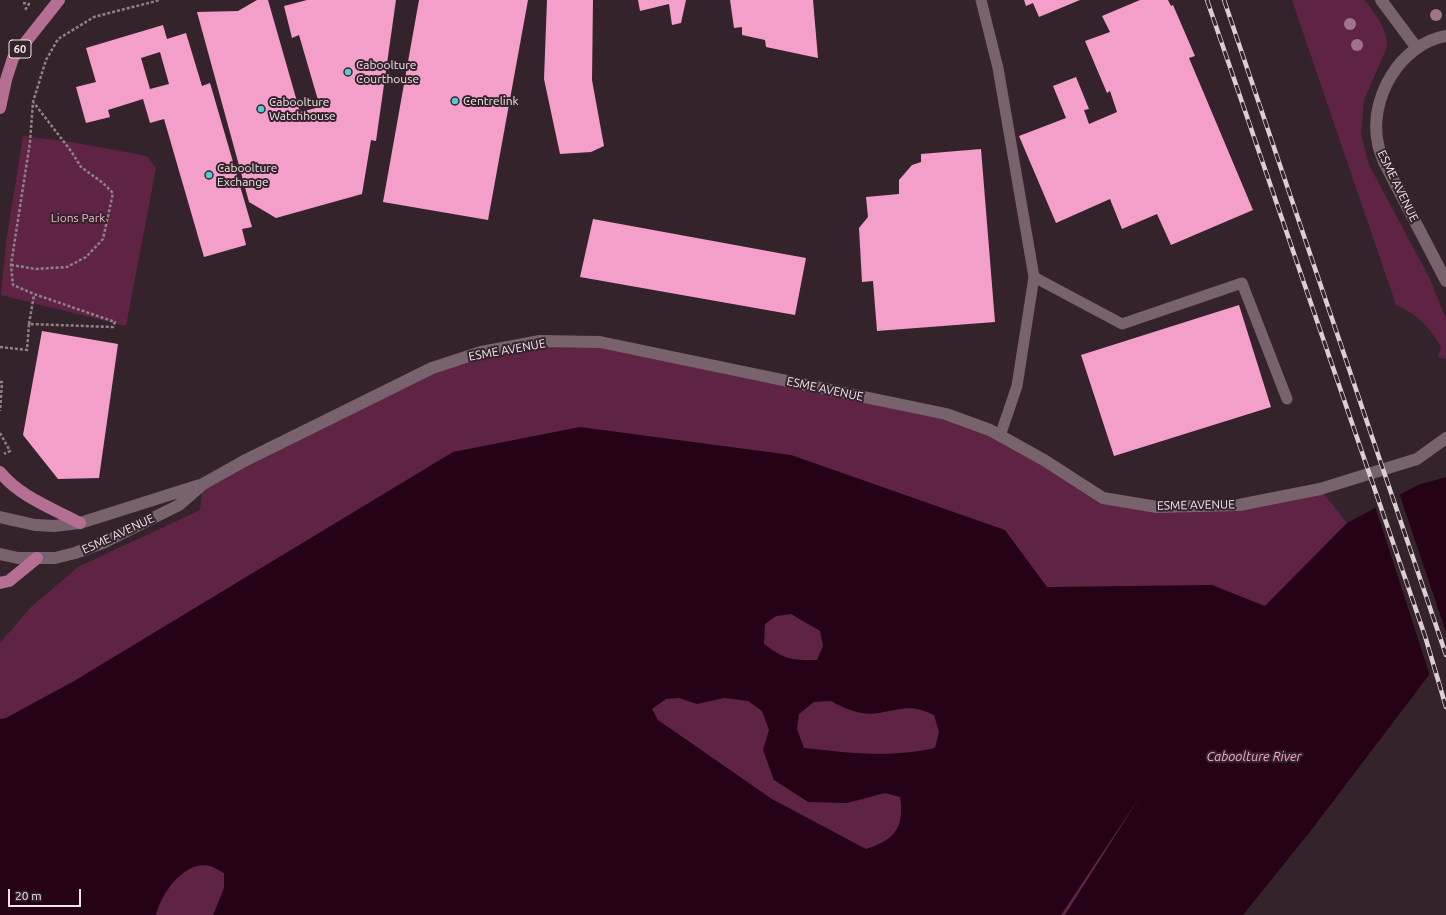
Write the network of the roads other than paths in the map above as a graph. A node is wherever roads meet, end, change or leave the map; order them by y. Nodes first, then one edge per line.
1 (59, 0) edge
2 (981, 0) edge
3 (1381, 0) edge
4 (1446, 36) edge
5 (1416, 48) junction
6 (0, 108) edge
7 (1034, 276) junction
8 (1446, 281) edge
9 (1287, 399) dead end
10 (1000, 436) junction
11 (1446, 438) edge
12 (0, 472) edge
13 (203, 484) junction
14 (0, 517) edge
15 (80, 523) junction
16 (0, 554) edge
17 (37, 558) junction
18 (0, 583) edge

1 - 6 main road, 60
2 - 7 lane
3 - 5 street
4 - 5 street, ESME AVENUE
5 - 8 street, ESME AVENUE
7 - 9 lane
7 - 10 lane
10 - 11 street, ESME AVENUE
10 - 13 street, ESME AVENUE
12 - 15 main road
13 - 15 street, ESME AVENUE
13 - 17 street, ESME AVENUE
14 - 15 street, ESME AVENUE
16 - 17 street, ESME AVENUE
17 - 18 main road

